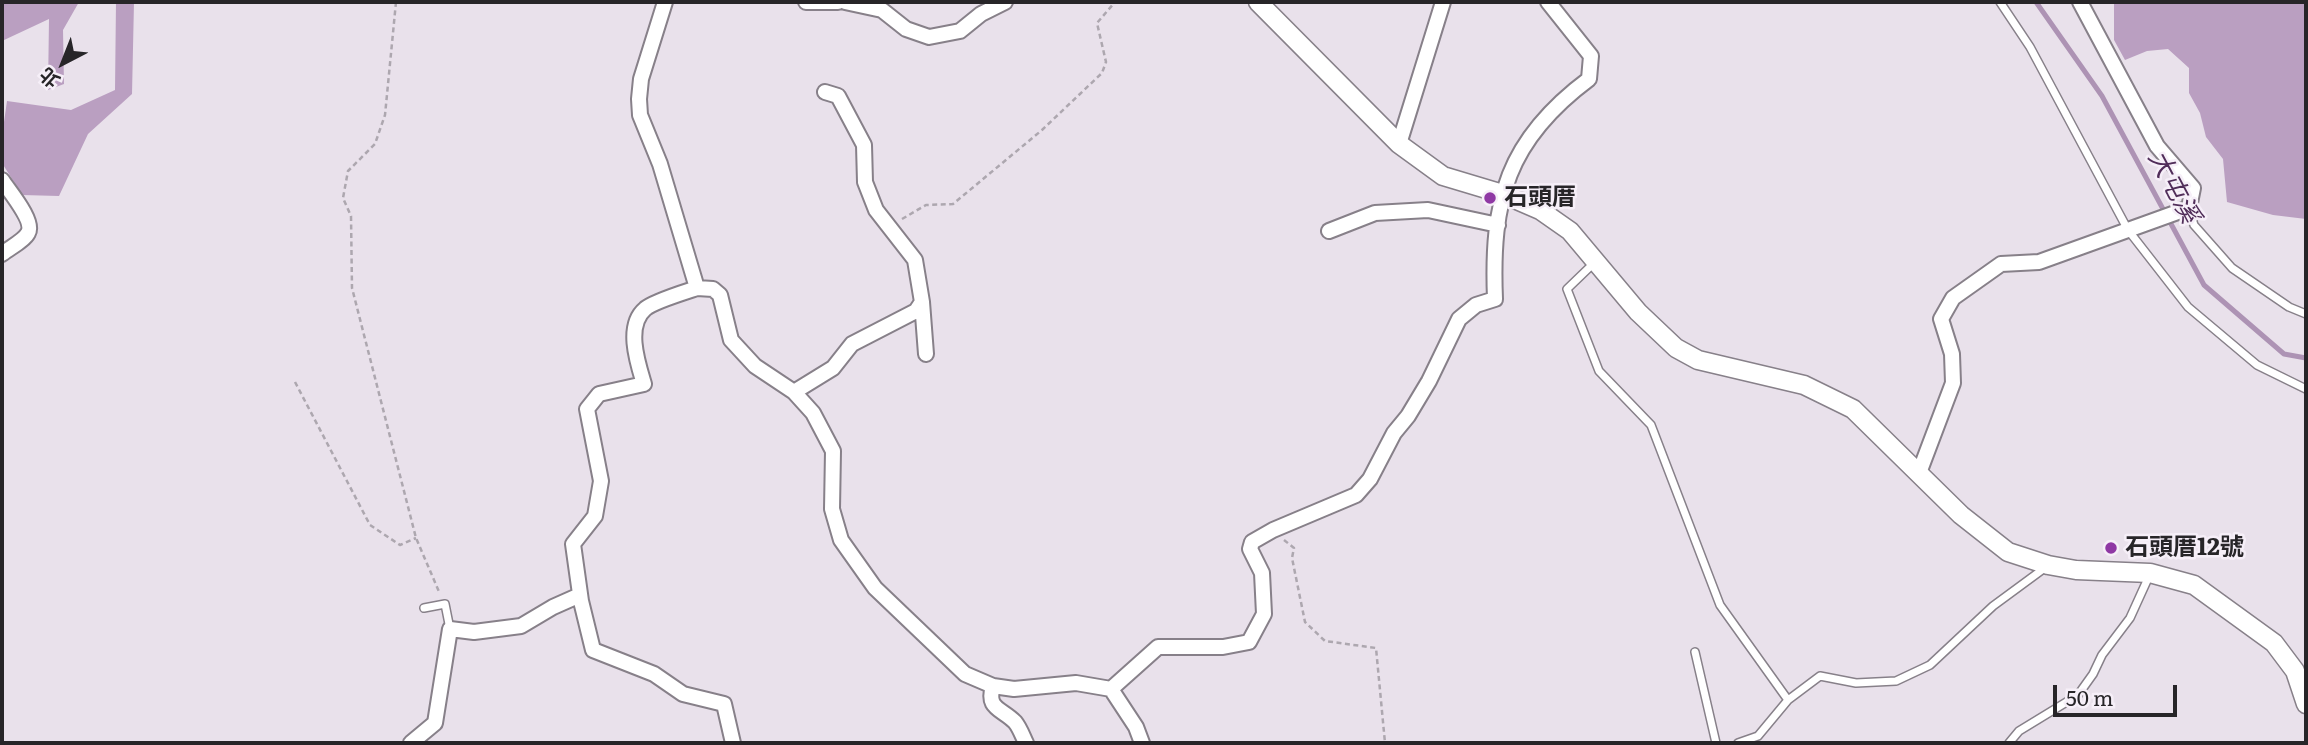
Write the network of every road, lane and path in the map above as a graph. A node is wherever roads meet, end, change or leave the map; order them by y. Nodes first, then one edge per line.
1 (396, 2) edge
2 (665, 2) edge
3 (806, 2) edge
4 (838, 2) edge
5 (845, 2) edge
6 (1005, 2) edge
7 (1115, 2) edge
8 (1258, 2) edge
9 (1443, 2) edge
10 (1548, 2) edge
11 (2000, 2) edge
12 (2080, 2) edge
13 (825, 92) dead end
14 (1399, 144) junction
15 (2, 180) edge
16 (1503, 194) junction
17 (2183, 210) junction
18 (1498, 225) junction
19 (889, 227) junction
20 (2128, 230) junction
21 (1329, 231) dead end
22 (2, 254) edge
23 (1596, 261) junction
24 (696, 288) junction
25 (922, 302) junction
26 (2306, 314) edge
27 (926, 354) dead end
28 (295, 382) dead end
29 (2306, 389) edge
30 (794, 392) junction
31 (1919, 473) junction
32 (1273, 530) junction
33 (416, 538) junction
34 (2048, 565) junction
35 (2150, 573) junction
36 (580, 595) junction
37 (444, 604) junction
38 (424, 608) dead end
39 (450, 629) junction
40 (1695, 652) dead end
41 (993, 686) junction
42 (1111, 689) junction
43 (1788, 700) junction
44 (2306, 704) edge
45 (411, 743) edge
46 (733, 743) edge
47 (1026, 743) edge
48 (1142, 743) edge
49 (1385, 743) edge
50 (1716, 743) edge
51 (1738, 743) edge
52 (2009, 743) edge

1 - 33 path
2 - 24 street
3 - 4 street
5 - 6 street
7 - 19 path
8 - 14 street
9 - 14 street
10 - 16 street
11 - 20 lane
12 - 17 street
13 - 19 street
14 - 16 street
15 - 22 street
16 - 18 street
16 - 23 street
17 - 20 street
17 - 26 lane
18 - 21 street
18 - 32 street
19 - 25 street
20 - 29 lane
20 - 31 street
23 - 31 street
23 - 43 lane
24 - 30 street
24 - 36 street
25 - 27 street
25 - 30 street
28 - 33 path
30 - 41 street
31 - 34 street
32 - 42 street
32 - 49 path
33 - 37 path
34 - 35 street
34 - 43 lane
35 - 44 street
35 - 52 lane
36 - 39 street
36 - 46 street
37 - 38 lane
37 - 39 lane
39 - 45 street
40 - 50 lane
41 - 42 street
41 - 47 street
42 - 48 street
43 - 51 lane

